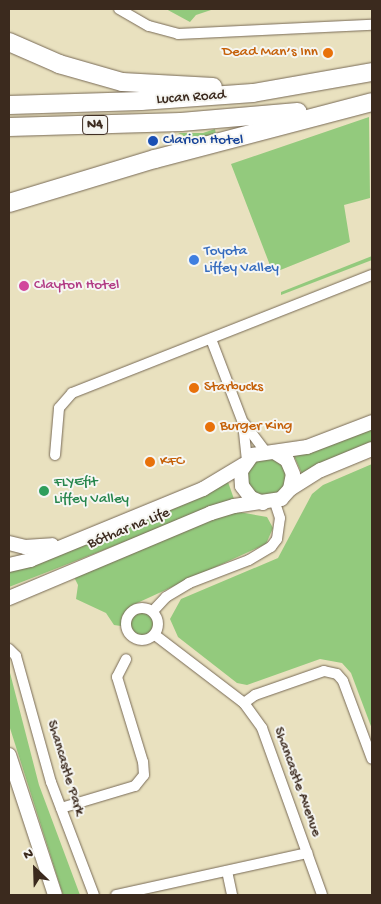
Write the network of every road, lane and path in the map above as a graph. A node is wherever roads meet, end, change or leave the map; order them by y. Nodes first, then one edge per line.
1 (119, 9) edge
2 (372, 25) edge
3 (9, 42) edge
4 (372, 72) edge
5 (253, 93) junction
6 (372, 100) edge
7 (9, 105) edge
8 (9, 127) edge
9 (13, 203) edge
10 (372, 274) edge
11 (211, 339) junction
12 (372, 422) edge
13 (243, 423) junction
14 (372, 449) edge
15 (270, 452) junction
16 (55, 455) dead end
17 (245, 462) junction
18 (290, 489) junction
19 (270, 503) junction
20 (91, 534) junction
21 (9, 543) edge
22 (9, 566) edge
23 (9, 598) edge
24 (153, 612) junction
25 (155, 635) junction
26 (9, 650) edge
27 (126, 659) dead end
28 (244, 703) junction
29 (9, 755) edge
30 (372, 759) edge
31 (60, 808) junction
32 (307, 853) junction
33 (227, 871) junction
34 (55, 895) edge
35 (94, 895) edge
36 (116, 895) edge
37 (232, 895) edge
38 (322, 895) edge

1 - 2 street
3 - 5 highway
4 - 5 highway, Lucan Road / N4
5 - 7 highway, Lucan Road / N4
6 - 8 highway, Lucan Road / N4
6 - 9 highway
10 - 11 street
11 - 13 street
11 - 16 street
12 - 15 street, Bóthar na Life
13 - 15 street
13 - 17 street
14 - 18 street
15 - 17 street, Bóthar na Life
15 - 18 street
17 - 19 street
17 - 20 street, Bóthar na Life
18 - 19 street
19 - 23 street, Bóthar na Life
19 - 24 street
20 - 21 street
20 - 22 street, Bóthar na Life
24 - 25 street
24 - 25 street
25 - 28 street, Shancastle Avenue
26 - 31 street, Shancastle Park
27 - 31 street
28 - 30 street
28 - 32 street, Shancastle Avenue
29 - 34 street
31 - 35 street, Shancastle Park
32 - 33 street
32 - 38 street, Shancastle Avenue
33 - 36 street
33 - 37 street

